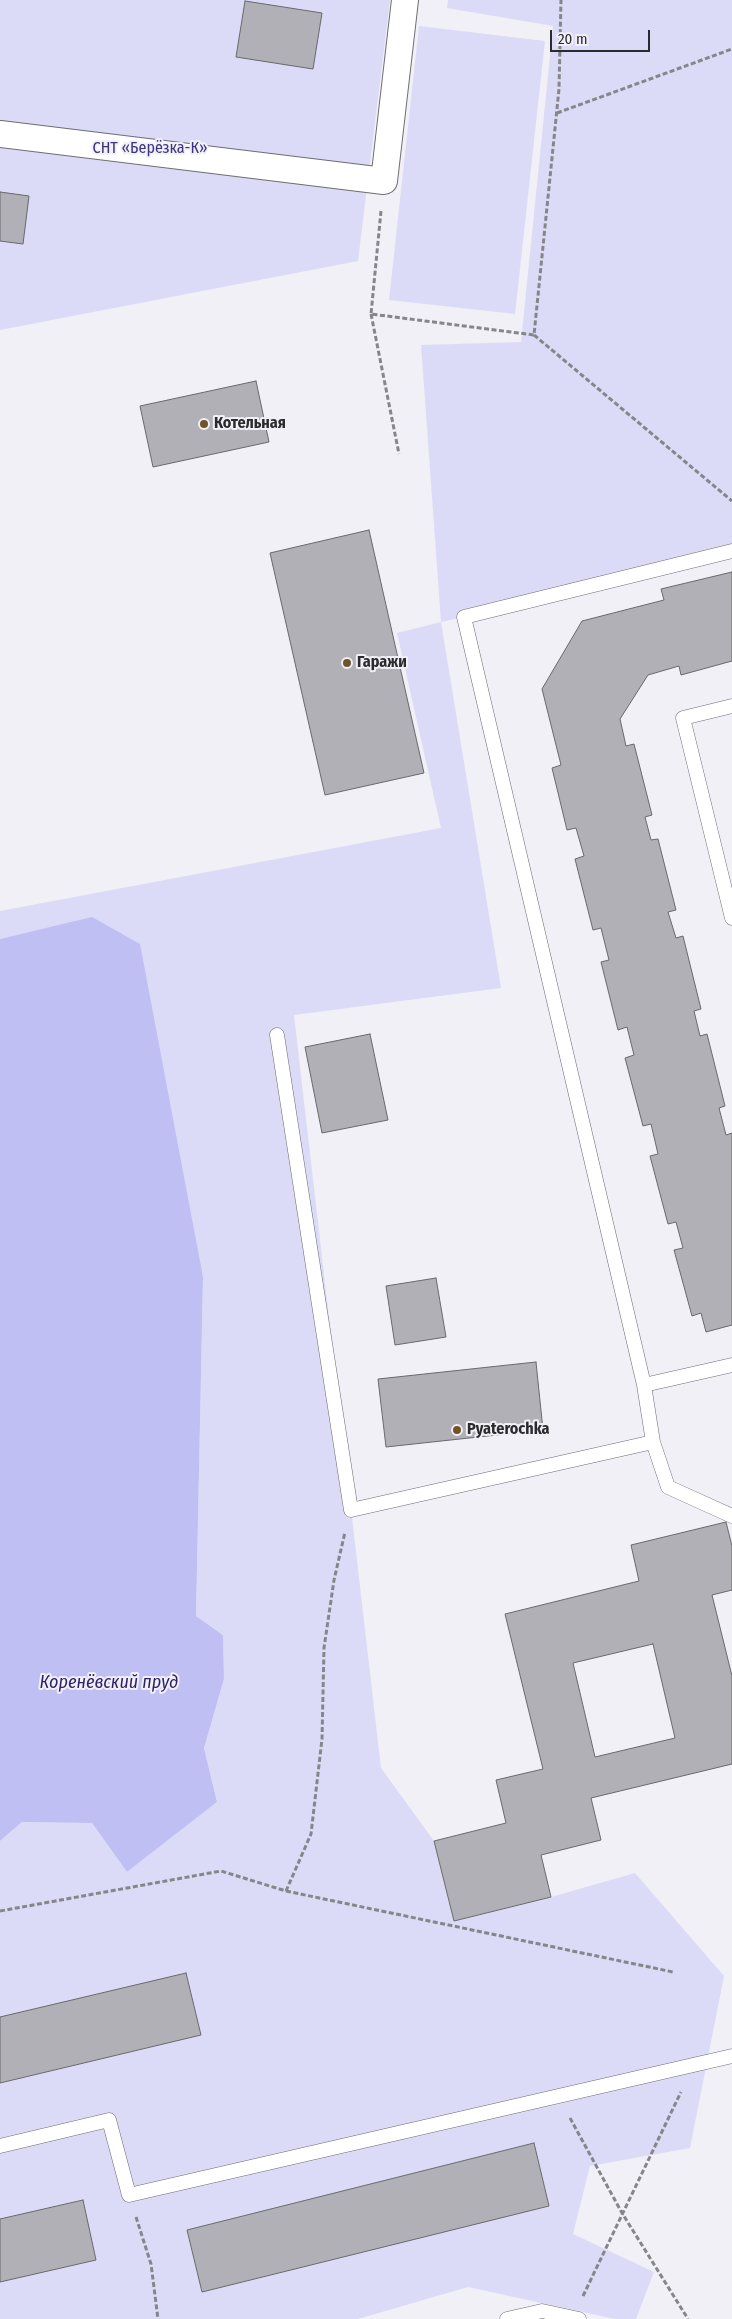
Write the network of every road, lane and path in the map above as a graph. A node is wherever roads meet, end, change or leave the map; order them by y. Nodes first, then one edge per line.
1 (405, 0) edge
2 (561, 0) edge
3 (732, 49) edge
4 (557, 113) junction
5 (0, 134) edge
6 (384, 181) junction
7 (371, 314) junction
8 (534, 335) junction
9 (399, 454) dead end
10 (732, 501) edge
11 (732, 551) edge
12 (732, 706) edge
13 (732, 918) edge
14 (277, 1035) dead end
15 (732, 1365) edge
16 (644, 1385) junction
17 (652, 1442) junction
18 (351, 1510) junction
19 (732, 1516) edge
20 (286, 1890) junction
21 (0, 1911) edge
22 (673, 1972) dead end
23 (732, 2056) edge
24 (694, 2064) junction
25 (557, 2096) junction
26 (0, 2146) edge
27 (129, 2196) junction
28 (622, 2213) junction
29 (575, 2318) edge
30 (158, 2319) edge
31 (507, 2319) edge
32 (688, 2319) edge

1 - 6 street
2 - 4 path
3 - 4 path
4 - 8 path
5 - 6 street
6 - 7 path
7 - 8 path
7 - 9 path
8 - 10 path
11 - 16 lane
12 - 13 lane
14 - 18 lane
15 - 16 lane
16 - 17 lane
17 - 18 lane
17 - 19 lane
18 - 20 path
20 - 21 path
20 - 22 path
23 - 24 lane
24 - 25 lane
24 - 28 path
25 - 27 lane
25 - 28 path
26 - 27 lane
27 - 30 path
28 - 29 path
28 - 32 path
29 - 31 lane

